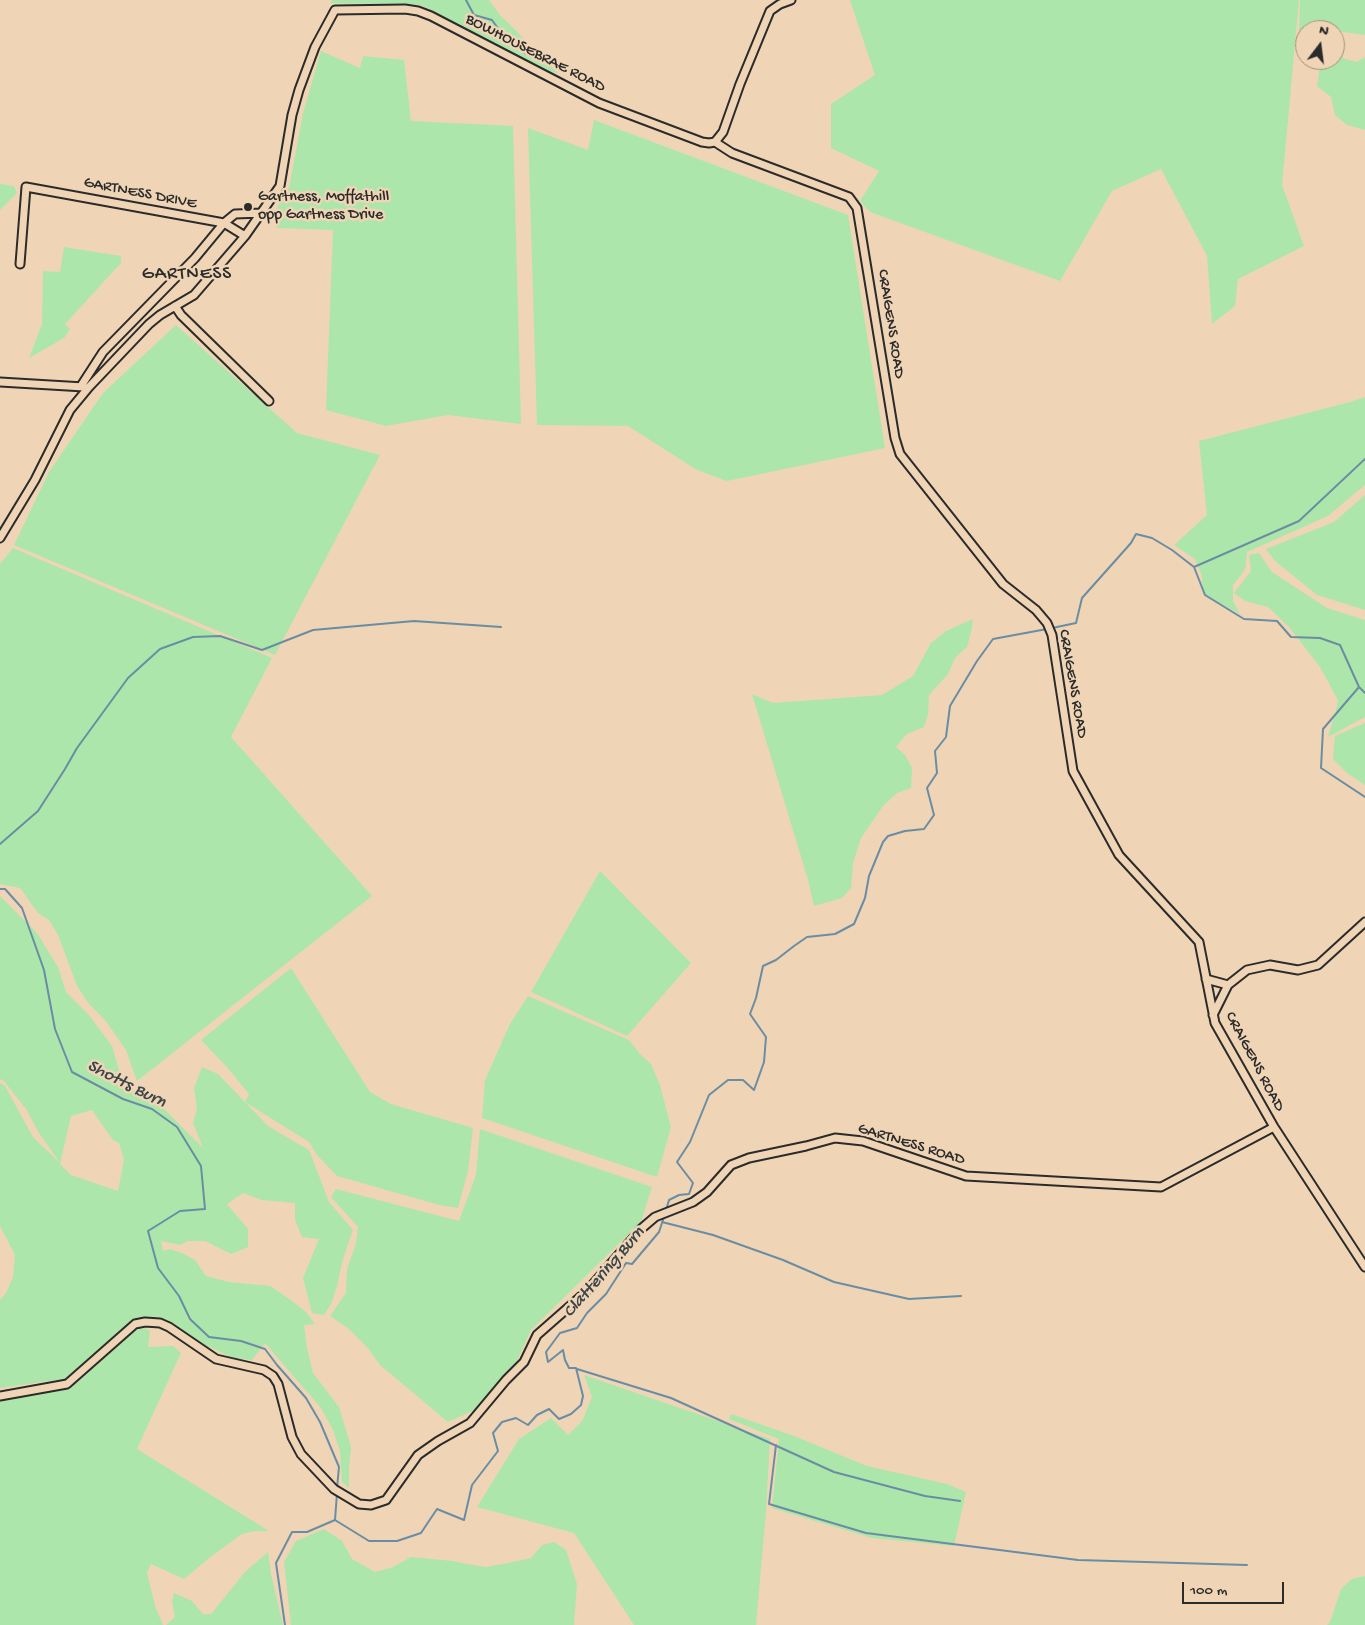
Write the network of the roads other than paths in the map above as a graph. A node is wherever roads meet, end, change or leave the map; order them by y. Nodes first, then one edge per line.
1 (791, 0) edge
2 (715, 142) junction
3 (261, 213) junction
4 (224, 223) junction
5 (245, 236) junction
6 (20, 264) dead end
7 (175, 306) junction
8 (0, 382) edge
9 (85, 387) junction
10 (269, 401) dead end
11 (0, 538) edge
12 (1365, 922) edge
13 (1206, 979) junction
14 (1228, 985) junction
15 (1213, 1015) junction
16 (1274, 1127) junction
17 (1365, 1267) edge
18 (0, 1396) edge

1 - 2 street
2 - 3 street, BOWHOUSEBRAE ROAD
2 - 13 street, CRAIGENS ROAD
3 - 4 street
3 - 5 street, BOWHOUSEBRAE ROAD
4 - 5 street, GARTNESS DRIVE
4 - 6 street, GARTNESS DRIVE
4 - 9 street
5 - 7 street, BOWHOUSEBRAE ROAD
7 - 9 street, BOWHOUSEBRAE ROAD
7 - 10 street
8 - 9 street
9 - 11 street, BOWHOUSEBRAE ROAD
12 - 14 street
13 - 14 street
13 - 15 street, CRAIGENS ROAD
14 - 15 street
15 - 16 street, CRAIGENS ROAD
16 - 17 street, CRAIGENS ROAD
16 - 18 street, GARTNESS ROAD

